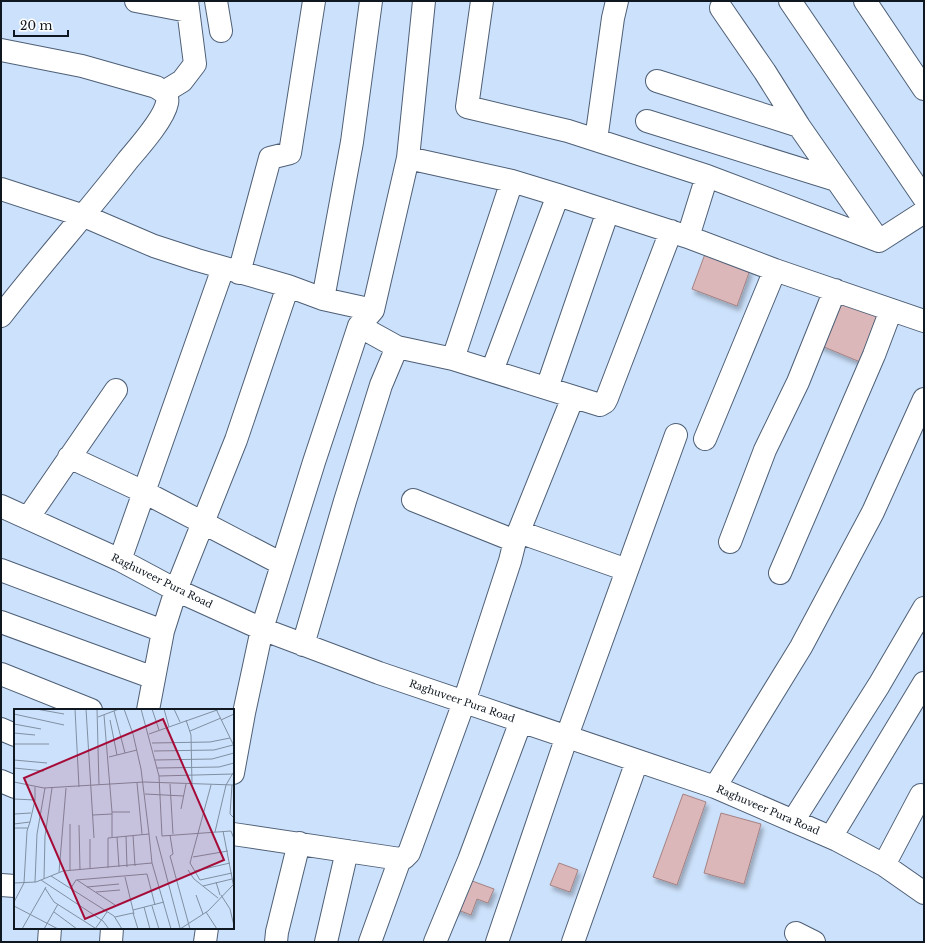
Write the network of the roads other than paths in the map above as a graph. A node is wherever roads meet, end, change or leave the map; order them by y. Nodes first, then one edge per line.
1 (136, 1) edge
2 (216, 1) edge
3 (314, 1) edge
4 (371, 1) edge
5 (424, 1) edge
6 (482, 1) edge
7 (617, 1) edge
8 (790, 1) edge
9 (865, 1) edge
10 (187, 6) edge
11 (721, 8) dead end
12 (221, 31) dead end
13 (1, 50) edge
14 (657, 80) dead end
15 (924, 89) edge
16 (164, 92) junction
17 (647, 121) dead end
18 (799, 126) junction
19 (596, 140) junction
20 (408, 158) junction
21 (707, 176) junction
22 (836, 180) junction
23 (512, 181) junction
24 (1, 189) edge
25 (558, 195) junction
26 (924, 198) edge
27 (608, 211) junction
28 (924, 212) edge
29 (84, 216) junction
30 (680, 234) junction
31 (878, 241) junction
32 (775, 270) junction
33 (231, 271) junction
34 (288, 286) junction
35 (835, 290) junction
36 (323, 299) junction
37 (891, 310) junction
38 (1, 316) edge
39 (366, 318) junction
40 (924, 321) edge
41 (398, 347) junction
42 (453, 359) junction
43 (492, 371) junction
44 (547, 388) junction
45 (116, 390) dead end
46 (574, 397) junction
47 (924, 399) edge
48 (676, 435) dead end
49 (705, 439) dead end
50 (69, 457) junction
51 (144, 492) junction
52 (413, 500) dead end
53 (1, 506) edge
54 (28, 518) junction
55 (202, 523) junction
56 (517, 537) junction
57 (730, 542) dead end
58 (120, 560) junction
59 (282, 564) junction
60 (1, 570) edge
61 (627, 570) junction
62 (780, 573) dead end
63 (176, 590) junction
64 (924, 608) edge
65 (1, 622) edge
66 (262, 629) junction
67 (163, 630) junction
68 (303, 645) junction
69 (1, 674) edge
70 (154, 678) junction
71 (924, 684) edge
72 (464, 702) junction
73 (88, 709) edge
74 (148, 709) edge
75 (521, 721) junction
76 (1, 729) edge
77 (14, 735) edge
78 (567, 736) junction
79 (637, 761) junction
80 (234, 768) edge
81 (1, 781) edge
82 (14, 787) edge
83 (715, 787) junction
84 (923, 794) edge
85 (793, 821) junction
86 (234, 834) edge
87 (831, 837) junction
88 (299, 844) junction
89 (347, 850) junction
90 (400, 859) junction
91 (884, 866) junction
92 (1, 885) edge
93 (14, 886) edge
94 (924, 893) edge
95 (50, 929) edge
96 (112, 929) edge
97 (207, 929) edge
98 (49, 942) edge
99 (111, 942) edge
100 (205, 942) edge
101 (276, 942) edge
102 (326, 942) edge
103 (370, 942) edge
104 (434, 942) edge
105 (497, 942) edge
106 (573, 942) edge

1 - 10 street
2 - 12 street
3 - 33 street
4 - 36 street
5 - 20 street
6 - 19 street
7 - 19 street
8 - 26 street
9 - 15 street
10 - 16 street
11 - 18 street
13 - 16 street
14 - 18 street
16 - 29 street
17 - 22 street
18 - 22 street
19 - 21 street
20 - 23 street
20 - 39 street
21 - 30 street
21 - 31 street
22 - 31 street
23 - 25 street
23 - 42 street
24 - 29 street
25 - 27 street
25 - 43 street
27 - 30 street
27 - 44 street
28 - 31 street
29 - 33 street
29 - 38 street
30 - 32 street
30 - 46 street
32 - 35 street
32 - 49 street
33 - 34 street
33 - 51 street
34 - 36 street
34 - 55 street
35 - 37 street
35 - 57 street
36 - 39 street
37 - 40 street
37 - 62 street
39 - 41 street
39 - 59 street
41 - 42 street
41 - 68 street
42 - 43 street
43 - 44 street
44 - 46 street
45 - 50 street
46 - 56 street
47 - 83 street
48 - 61 street
50 - 51 street
50 - 54 street
51 - 55 street
51 - 58 street
52 - 56 street
53 - 54 street, Raghuveer Pura Road
54 - 58 street, Raghuveer Pura Road
55 - 59 street
55 - 63 street
56 - 61 street
56 - 72 street
58 - 63 street, Raghuveer Pura Road
59 - 66 street
60 - 67 street
61 - 78 street
63 - 66 street, Raghuveer Pura Road
63 - 67 street
64 - 85 street
65 - 70 street
66 - 68 street, Raghuveer Pura Road
66 - 80 street
67 - 70 street
68 - 72 street, Raghuveer Pura Road
69 - 73 street
70 - 74 street
71 - 87 street
72 - 75 street, Raghuveer Pura Road
72 - 90 street
75 - 78 street, Raghuveer Pura Road
75 - 104 street
76 - 77 street
78 - 79 street, Raghuveer Pura Road
78 - 105 street
79 - 83 street, Raghuveer Pura Road
79 - 106 street
81 - 82 street
83 - 85 street, Raghuveer Pura Road
84 - 91 street
85 - 87 street, Raghuveer Pura Road
86 - 88 street
87 - 91 street, Raghuveer Pura Road
88 - 89 street
88 - 101 street
89 - 90 street
89 - 102 street
90 - 103 street
91 - 94 street, Raghuveer Pura Road
92 - 93 street
95 - 98 street
96 - 99 street
97 - 100 street

